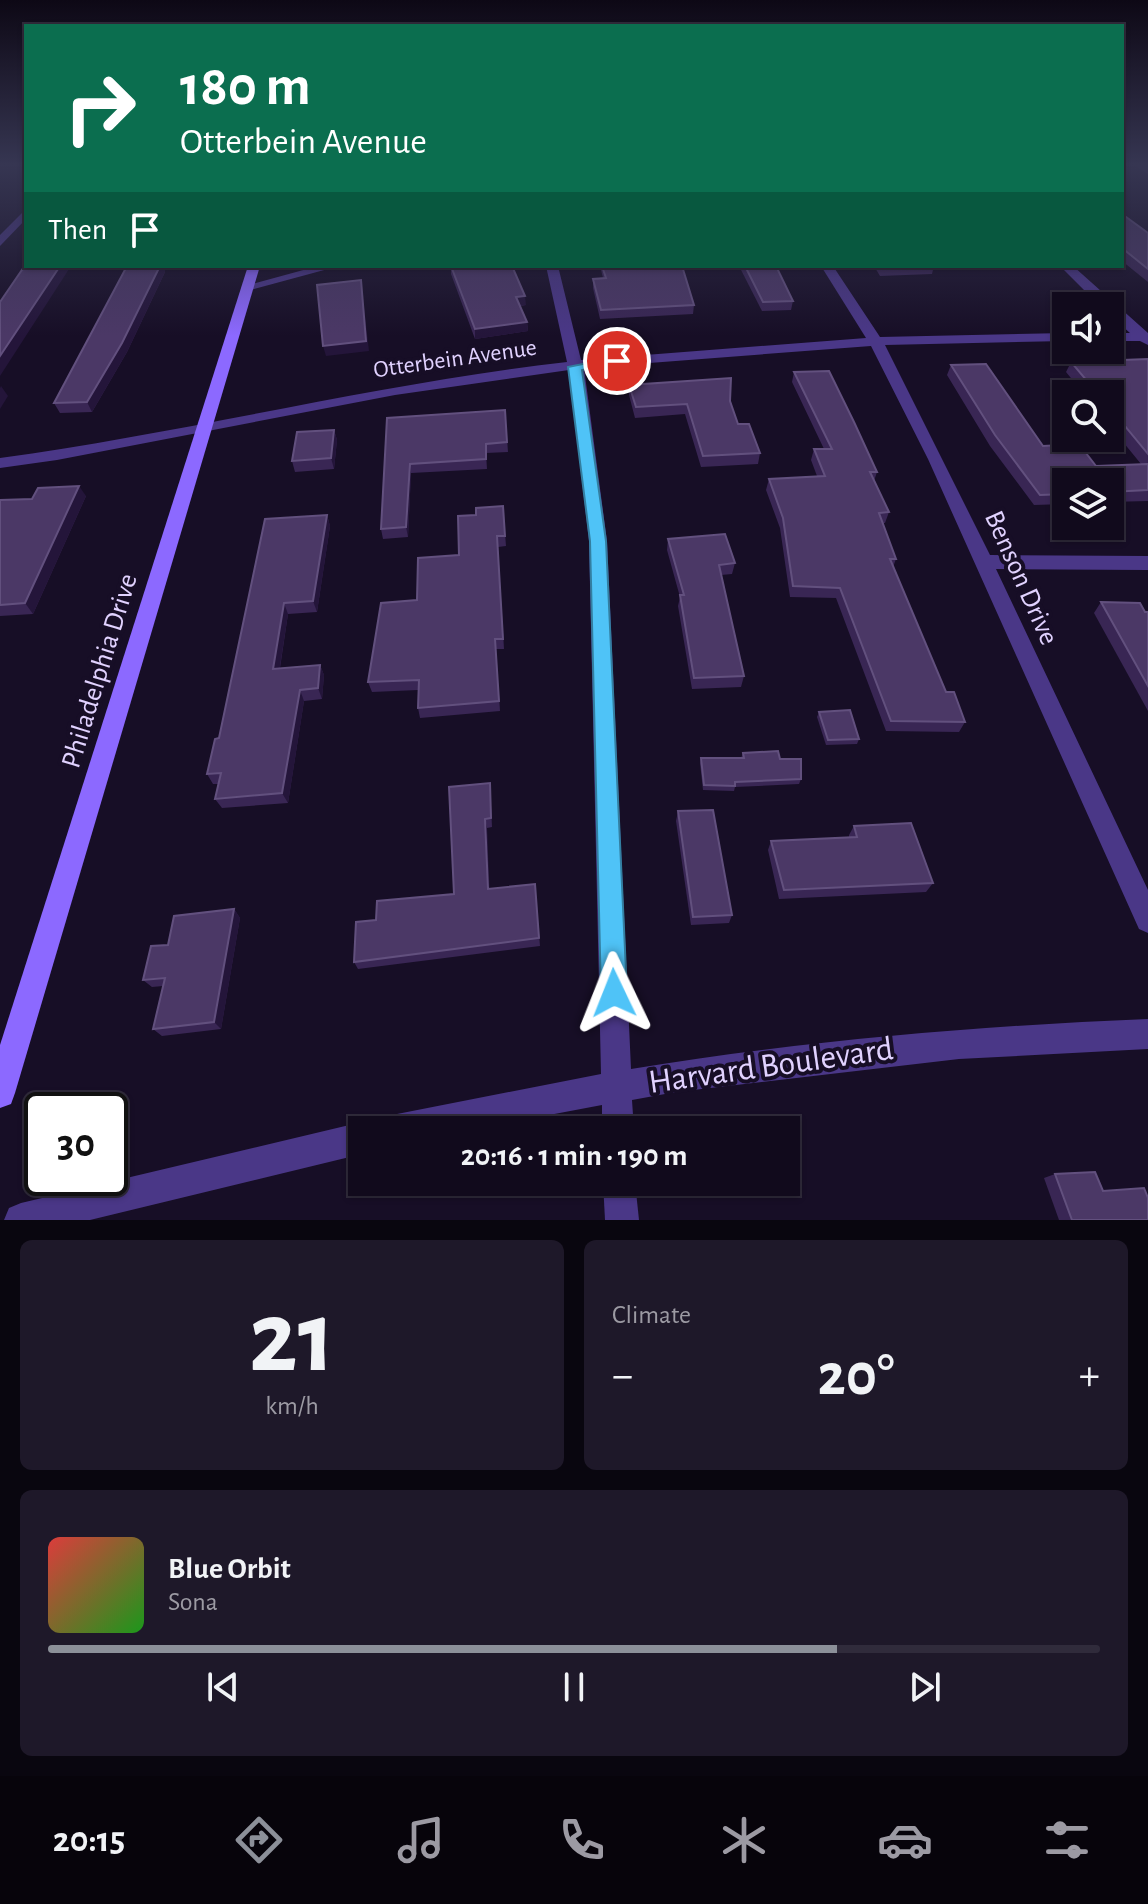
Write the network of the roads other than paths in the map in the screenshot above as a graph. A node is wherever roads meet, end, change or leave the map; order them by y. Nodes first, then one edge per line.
1 (17, 222) edge
2 (0, 242) edge
3 (318, 268) edge
4 (552, 268) edge
5 (828, 268) edge
6 (1068, 268) edge
7 (250, 277) edge
8 (1093, 292) edge
9 (1124, 320) edge
10 (1052, 337) edge
11 (1124, 337) edge
12 (1146, 338) edge
13 (875, 342) junction
14 (575, 367) junction
15 (204, 427) junction
16 (0, 463) edge
17 (984, 562) junction
18 (1148, 563) edge
19 (1148, 920) edge
20 (1148, 1034) edge
21 (616, 1087) junction
22 (0, 1093) edge
23 (468, 1116) edge
24 (617, 1116) edge
25 (348, 1141) edge
26 (620, 1196) edge
27 (21, 1220) edge
28 (622, 1220) edge

1 - 2 street
3 - 7 street
4 - 14 street
5 - 13 street, Benson Drive
6 - 8 street
7 - 15 main road, Philadelphia Drive
9 - 12 street
10 - 13 street, Otterbein Avenue
11 - 12 street
13 - 14 street, Otterbein Avenue
13 - 17 street, Benson Drive
14 - 15 street, Otterbein Avenue
14 - 21 street
15 - 16 street, Otterbein Avenue
15 - 22 main road, Philadelphia Drive
17 - 18 street
17 - 19 street, Benson Drive
20 - 21 street, Harvard Boulevard
21 - 23 street, Harvard Boulevard
21 - 24 street
25 - 27 street
26 - 28 street

